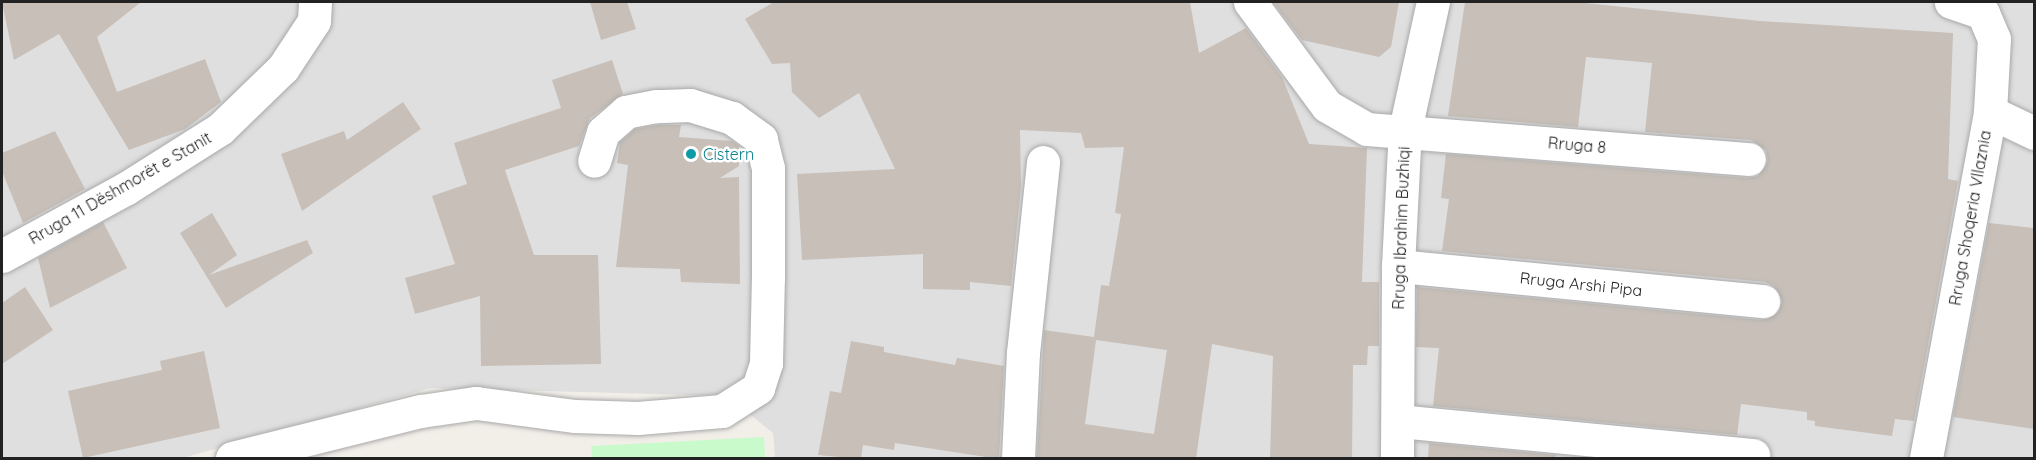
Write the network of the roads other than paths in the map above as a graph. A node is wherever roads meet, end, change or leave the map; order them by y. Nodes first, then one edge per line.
1 (315, 2) edge
2 (1250, 2) edge
3 (1433, 2) edge
4 (1951, 2) edge
5 (1990, 112) junction
6 (1405, 130) junction
7 (2034, 133) edge
8 (1749, 159) dead end
9 (594, 161) dead end
10 (1043, 162) dead end
11 (2, 256) edge
12 (1398, 266) junction
13 (1763, 301) dead end
14 (1398, 422) junction
15 (1753, 455) dead end
16 (232, 459) edge
17 (1018, 459) edge
18 (1397, 459) edge
19 (1926, 459) edge

1 - 11 street, Rruga 11 Dëshmorët e Stanit
2 - 6 street, Rruga 8
3 - 6 street, Rruga Ibrahim Buzhiqi
4 - 5 street, Rruga Shoqeria Vllaznia
5 - 7 street
5 - 19 street, Rruga Shoqeria Vllaznia
6 - 8 street, Rruga 8
6 - 12 street, Rruga Ibrahim Buzhiqi
9 - 16 street
10 - 17 street
12 - 13 street, Rruga Arshi Pipa
12 - 14 street, Rruga Ibrahim Buzhiqi
14 - 15 street
14 - 18 street, Rruga Ibrahim Buzhiqi

